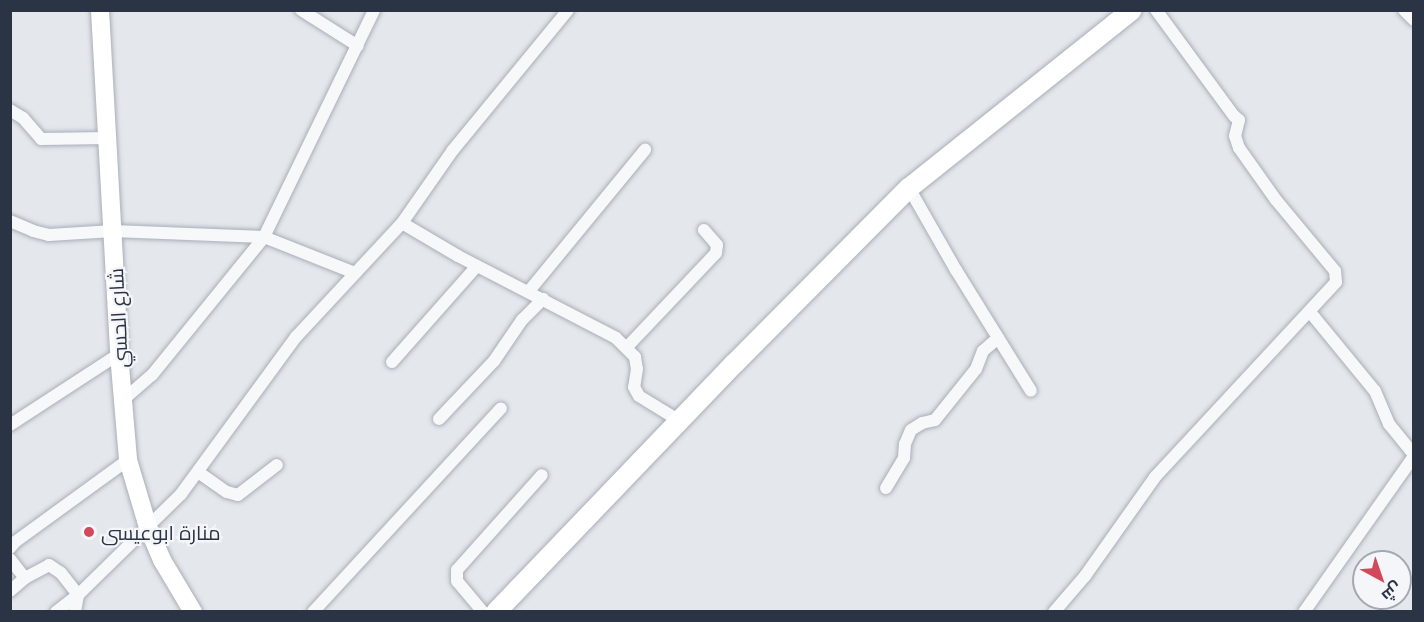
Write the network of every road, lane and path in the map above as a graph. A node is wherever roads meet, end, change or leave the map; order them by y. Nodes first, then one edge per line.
1 (100, 10) edge
2 (301, 10) edge
3 (374, 10) edge
4 (568, 10) edge
5 (1132, 10) edge
6 (1156, 10) edge
7 (1404, 10) edge
8 (1413, 20) edge
9 (358, 46) junction
10 (10, 110) edge
11 (108, 138) junction
12 (645, 150) dead end
13 (909, 188) junction
14 (10, 221) edge
15 (402, 223) junction
16 (704, 230) dead end
17 (113, 231) junction
18 (264, 237) junction
19 (477, 266) junction
20 (355, 273) junction
21 (529, 291) junction
22 (543, 299) junction
23 (1310, 312) junction
24 (998, 338) junction
25 (627, 347) junction
26 (119, 354) junction
27 (392, 362) dead end
28 (1031, 391) dead end
29 (123, 400) junction
30 (501, 408) dead end
31 (439, 419) dead end
32 (680, 421) junction
33 (10, 425) edge
34 (1413, 456) edge
35 (128, 460) junction
36 (278, 465) dead end
37 (198, 472) junction
38 (1409, 472) edge
39 (542, 475) dead end
40 (886, 488) dead end
41 (148, 527) junction
42 (10, 548) edge
43 (10, 559) edge
44 (25, 578) junction
45 (10, 591) edge
46 (78, 595) junction
47 (56, 612) edge
48 (75, 612) edge
49 (193, 612) edge
50 (312, 612) edge
51 (483, 612) edge
52 (496, 612) edge
53 (1054, 612) edge
54 (1304, 612) edge

1 - 11 street, شارع الحسي
2 - 9 street
3 - 9 street
4 - 15 street
5 - 13 main road
6 - 23 street
7 - 8 street
9 - 18 street
10 - 11 street
11 - 17 street, شارع الحسي
12 - 21 street
13 - 24 street
13 - 32 main road
14 - 17 street
15 - 19 street
15 - 20 street
16 - 25 street
17 - 18 street
17 - 26 street, شارع الحسي
18 - 20 street
18 - 29 street
19 - 21 street
19 - 27 street
20 - 37 street
21 - 22 street
22 - 25 street
22 - 31 street
23 - 34 street
23 - 53 street
24 - 28 street
24 - 40 street
25 - 32 street
26 - 29 street, شارع الحسي
26 - 33 street
29 - 35 street, شارع الحسي
30 - 50 street
32 - 52 main road
34 - 38 street
35 - 41 street, شارع الحسي
35 - 42 street
36 - 37 street
37 - 41 street
38 - 54 street
39 - 51 street
41 - 46 street
41 - 49 street, شارع الحسي
43 - 44 street
44 - 45 street
44 - 46 street
46 - 47 street
46 - 48 street

